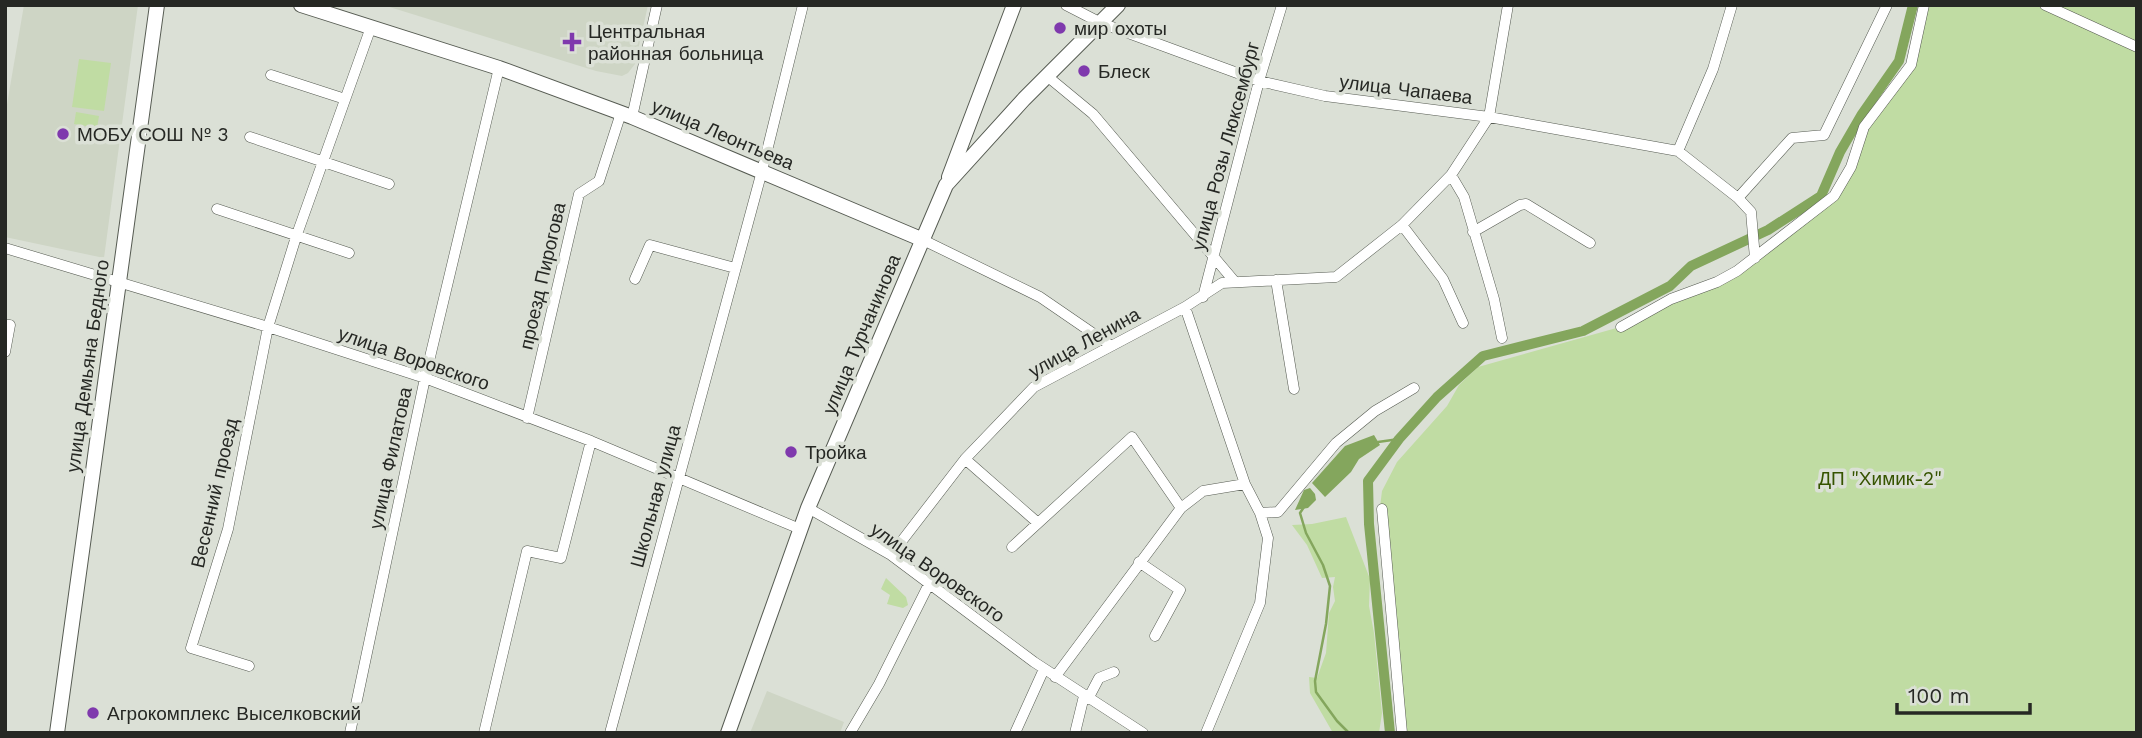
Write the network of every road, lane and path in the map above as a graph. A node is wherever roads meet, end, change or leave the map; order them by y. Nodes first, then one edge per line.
1 (157, 5) edge
2 (301, 5) edge
3 (657, 5) edge
4 (803, 5) edge
5 (1014, 5) edge
6 (1066, 5) edge
7 (1118, 5) edge
8 (1282, 5) edge
9 (1508, 5) edge
10 (1732, 5) edge
11 (1887, 5) edge
12 (1924, 5) edge
13 (2045, 5) edge
14 (1101, 23) junction
15 (371, 27) junction
16 (2137, 47) edge
17 (499, 68) junction
18 (271, 75) dead end
19 (1047, 76) junction
20 (1259, 80) junction
21 (345, 99) junction
22 (627, 115) junction
23 (1489, 117) junction
24 (250, 137) dead end
25 (1678, 151) junction
26 (323, 160) junction
27 (762, 171) junction
28 (1451, 175) junction
29 (389, 184) dead end
30 (946, 185) junction
31 (1738, 198) junction
32 (217, 209) dead end
33 (1402, 226) junction
34 (1473, 232) junction
35 (296, 236) junction
36 (921, 239) junction
37 (1590, 243) dead end
38 (5, 248) edge
39 (349, 253) dead end
40 (1213, 256) junction
41 (1755, 258) junction
42 (736, 268) junction
43 (635, 279) dead end
44 (1276, 280) junction
45 (118, 281) junction
46 (1235, 282) junction
47 (1203, 297) junction
48 (1185, 307) junction
49 (1463, 323) dead end
50 (5, 325) edge
51 (268, 327) junction
52 (1621, 327) dead end
53 (1502, 338) dead end
54 (1110, 345) junction
55 (5, 352) edge
56 (425, 378) junction
57 (1414, 388) dead end
58 (1294, 389) dead end
59 (527, 418) junction
60 (592, 441) junction
61 (965, 459) junction
62 (678, 478) junction
63 (1245, 484) junction
64 (808, 508) junction
65 (1181, 508) junction
66 (1382, 509) dead end
67 (1261, 513) junction
68 (1038, 523) junction
69 (800, 529) junction
70 (1012, 547) dead end
71 (891, 555) junction
72 (1139, 562) junction
73 (929, 584) junction
74 (1155, 636) dead end
75 (249, 666) dead end
76 (1044, 669) junction
77 (1114, 672) dead end
78 (1055, 677) junction
79 (1086, 698) junction
80 (57, 733) edge
81 (350, 733) edge
82 (484, 733) edge
83 (610, 733) edge
84 (729, 733) edge
85 (850, 733) edge
86 (1015, 733) edge
87 (1075, 733) edge
88 (1143, 733) edge
89 (1206, 733) edge
90 (1402, 733) edge

1 - 45 street, улица Демьяна Бедного
2 - 15 street, улица Леонтьева
3 - 22 street, проезд Пирогова
4 - 27 street, Школьная улица
5 - 30 street
6 - 14 street, улица Чапаева
7 - 14 street, улица Турчанинова
8 - 20 street, улица Розы Люксембург
9 - 23 street, улица Ленина
10 - 25 street
11 - 31 street
12 - 41 street
13 - 16 street
14 - 19 street, улица Турчанинова
14 - 20 street, улица Чапаева
15 - 17 street, улица Леонтьева
15 - 21 street
17 - 22 street, улица Леонтьева
17 - 56 street, улица Филатова
18 - 21 street
19 - 30 street, улица Турчанинова
19 - 40 street
20 - 23 street, улица Чапаева
20 - 40 street, улица Розы Люксембург
21 - 26 street
22 - 27 street, улица Леонтьева
22 - 59 street, проезд Пирогова
23 - 25 street, улица Чапаева
23 - 28 street, улица Ленина
24 - 26 street
25 - 31 street, улица Чапаева
26 - 29 street
26 - 35 street
27 - 36 street, улица Леонтьева
27 - 42 street, Школьная улица
28 - 33 street, улица Ленина
28 - 34 street
30 - 36 street, улица Турчанинова
31 - 41 street
32 - 35 street
33 - 44 street, улица Ленина
33 - 49 street
34 - 37 street
34 - 53 street
35 - 39 street
35 - 51 street
36 - 54 street, улица Леонтьева
36 - 64 street, улица Турчанинова
38 - 45 street, улица Воровского
40 - 46 street
40 - 47 street, улица Розы Люксембург
41 - 52 street
42 - 43 street
42 - 62 street, Школьная улица
44 - 46 street, улица Ленина
44 - 58 street
45 - 51 street, улица Воровского
45 - 80 street, улица Демьяна Бедного
46 - 47 street, улица Ленина
47 - 48 street, улица Ленина
48 - 54 street, улица Ленина
48 - 63 street
50 - 55 street
51 - 56 street, улица Воровского
51 - 75 street, Весенний проезд
54 - 61 street, улица Ленина
56 - 59 street, улица Воровского
56 - 81 street, улица Филатова
57 - 67 street
59 - 60 street, улица Воровского
60 - 62 street, улица Воровского
60 - 82 street
61 - 68 street
61 - 71 street, улица Ленина
62 - 69 street, улица Воровского
62 - 83 street, Школьная улица
63 - 65 street
63 - 67 street
64 - 69 street, улица Турчанинова
64 - 71 street, улица Воровского
65 - 68 street
65 - 72 street
66 - 90 street
67 - 89 street
68 - 70 street
69 - 84 street, улица Турчанинова
71 - 73 street, улица Воровского
72 - 74 street
72 - 78 street
73 - 76 street, улица Воровского
73 - 85 street
76 - 78 street, улица Воровского
76 - 86 street
77 - 79 street
78 - 79 street, улица Воровского
79 - 87 street
79 - 88 street, улица Воровского

